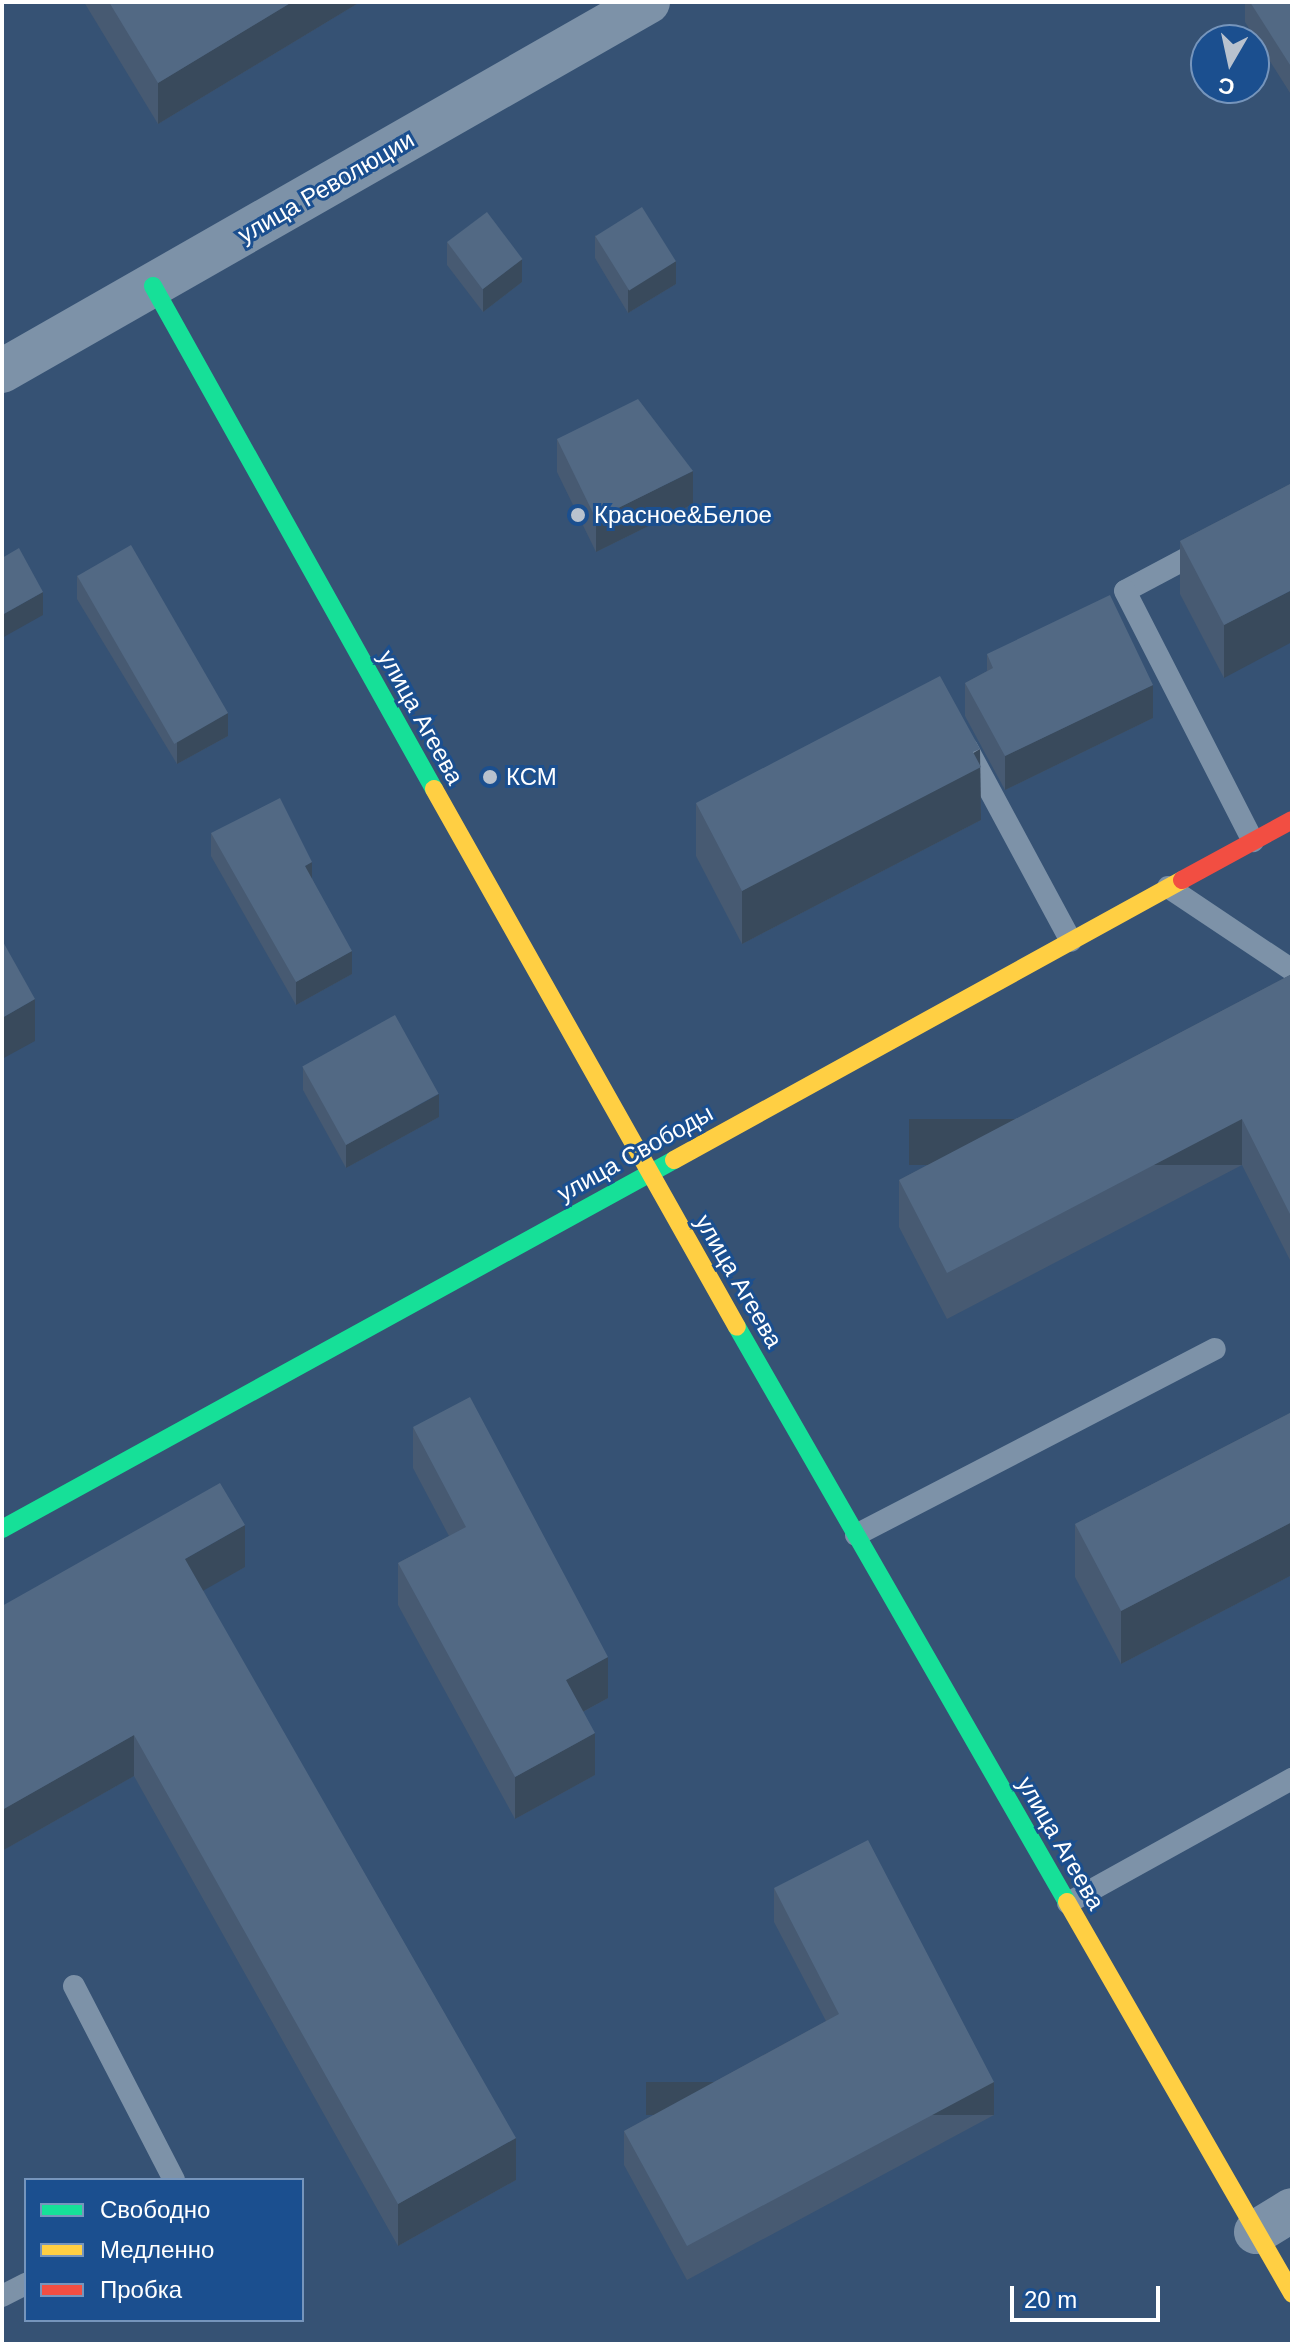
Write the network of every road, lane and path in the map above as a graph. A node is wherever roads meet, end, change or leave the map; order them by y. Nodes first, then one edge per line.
1 (648, 2) edge
2 (153, 286) junction
3 (2, 371) edge
4 (1222, 539) edge
5 (957, 730) edge
6 (1292, 820) edge
7 (1253, 841) junction
8 (1168, 887) junction
9 (1071, 941) junction
10 (1292, 970) edge
11 (649, 1173) junction
12 (1215, 1349) dead end
13 (2, 1529) edge
14 (856, 1535) junction
15 (1292, 1779) edge
16 (1068, 1903) junction
17 (74, 1986) dead end
18 (173, 2178) edge
19 (1274, 2221) edge
20 (24, 2285) edge
21 (1292, 2294) edge
22 (2, 2296) edge

1 - 2 street, улица Революции
2 - 3 street, улица Революции
2 - 11 street, улица Агеева
4 - 7 lane
5 - 9 lane
6 - 7 street, улица Свободы
7 - 8 street, улица Свободы
8 - 9 street, улица Свободы
8 - 10 lane
9 - 11 street, улица Свободы
11 - 13 street, улица Свободы
11 - 14 street, улица Агеева
12 - 14 lane
14 - 16 street, улица Агеева
15 - 16 lane
16 - 19 street, улица Агеева
17 - 18 lane
19 - 21 street, улица Агеева
20 - 22 lane

